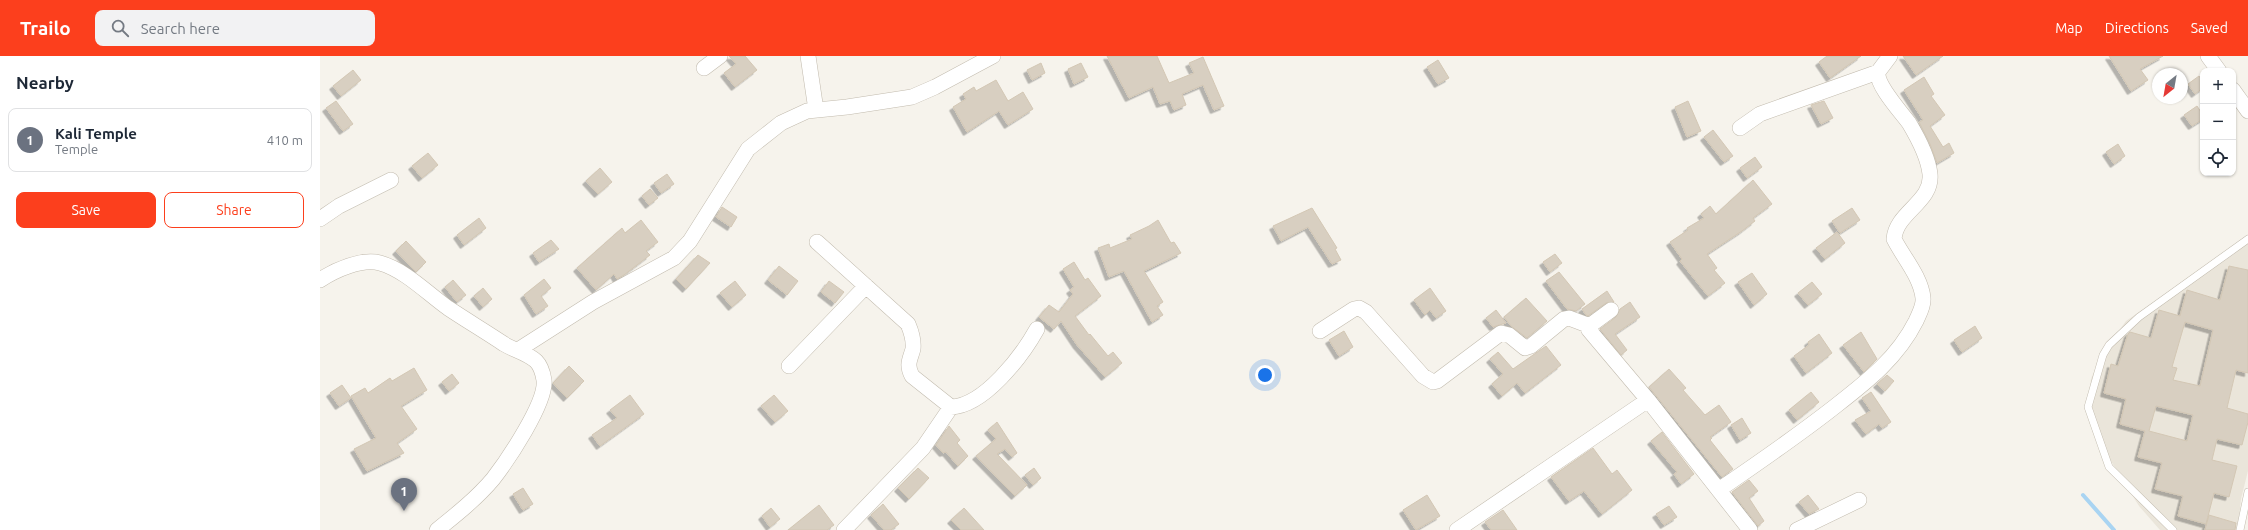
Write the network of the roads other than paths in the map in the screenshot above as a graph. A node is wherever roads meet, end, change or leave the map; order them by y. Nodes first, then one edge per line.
1 (720, 56) edge
2 (808, 56) edge
3 (993, 56) edge
4 (1890, 56) edge
5 (2208, 56) edge
6 (704, 68) dead end
7 (2217, 68) edge
8 (1878, 72) junction
9 (2236, 94) edge
10 (816, 110) junction
11 (2248, 111) edge
12 (1740, 128) dead end
13 (391, 180) dead end
14 (320, 219) edge
15 (2248, 239) edge
16 (817, 242) dead end
17 (320, 280) edge
18 (866, 286) junction
19 (1611, 310) dead end
20 (1590, 326) junction
21 (1037, 329) dead end
22 (1320, 331) dead end
23 (518, 350) junction
24 (789, 366) dead end
25 (1648, 400) junction
26 (951, 407) junction
27 (1720, 489) junction
28 (2248, 492) edge
29 (1859, 500) dead end
30 (437, 530) edge
31 (844, 530) edge
32 (1457, 530) edge
33 (1750, 530) edge
34 (1797, 530) edge
35 (2173, 530) edge
36 (2240, 530) edge

1 - 6 street
2 - 10 street
3 - 10 street
4 - 8 street
5 - 7 street
8 - 12 street
8 - 27 street
9 - 11 street
10 - 23 street
13 - 14 street
15 - 35 lane
16 - 18 street
17 - 23 street
18 - 24 street
18 - 26 street
19 - 20 street
20 - 22 street
20 - 25 street
21 - 26 street
23 - 30 street
25 - 27 street
25 - 32 street
26 - 31 street
27 - 33 street
28 - 36 lane
29 - 34 street

